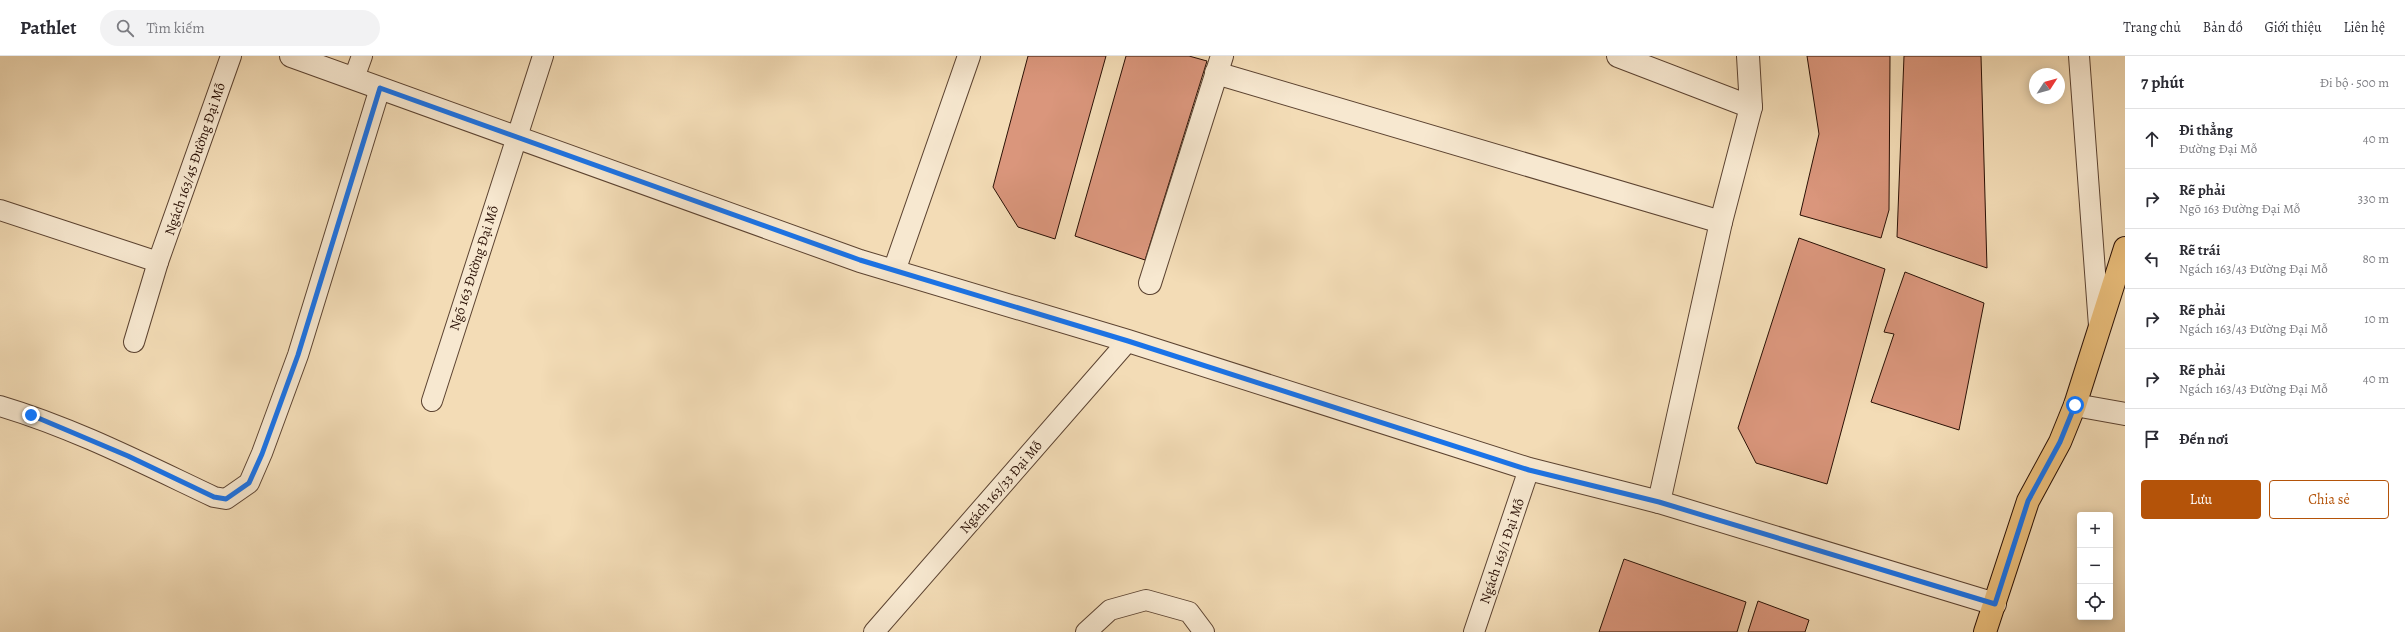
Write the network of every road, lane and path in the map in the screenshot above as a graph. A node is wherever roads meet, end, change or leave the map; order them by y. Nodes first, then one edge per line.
1 (231, 56) edge
2 (291, 56) edge
3 (362, 56) edge
4 (543, 56) edge
5 (969, 56) edge
6 (1618, 56) edge
7 (1748, 56) edge
8 (2079, 56) edge
9 (1219, 65) edge
10 (354, 78) junction
11 (380, 88) junction
12 (1751, 107) junction
13 (517, 136) junction
14 (0, 210) edge
15 (1721, 222) junction
16 (2125, 248) edge
17 (158, 262) junction
18 (894, 271) junction
19 (1150, 283) dead end
20 (2099, 328) junction
21 (1128, 341) junction
22 (134, 342) dead end
23 (432, 401) dead end
24 (2075, 405) junction
25 (0, 406) edge
26 (2125, 414) edge
27 (1529, 470) junction
28 (1659, 502) junction
29 (1995, 604) junction
30 (874, 632) edge
31 (1086, 632) edge
32 (1204, 632) edge
33 (1474, 632) edge
34 (1985, 632) edge

1 - 17 lane, Ngách 163/45 Đường Đại Mỗ
2 - 10 street
3 - 10 lane
4 - 13 lane, Ngõ 163 Đường Đại Mỗ
5 - 18 street
6 - 12 street
7 - 12 street
8 - 20 lane
9 - 15 street
9 - 19 street
10 - 11 street
11 - 13 street
11 - 25 lane
12 - 15 street
13 - 18 street
13 - 23 lane, Ngõ 163 Đường Đại Mỗ
14 - 17 lane
15 - 28 street
16 - 20 main road
17 - 22 lane, Ngách 163/45 Đường Đại Mỗ
18 - 21 street
20 - 24 main road
21 - 27 street
21 - 30 lane, Ngách 163/33 Đại Mỗ
24 - 26 street
24 - 29 main road
27 - 28 street
27 - 33 lane, Ngách 163/1 Đại Mỗ
28 - 29 street
29 - 34 main road
31 - 32 lane

